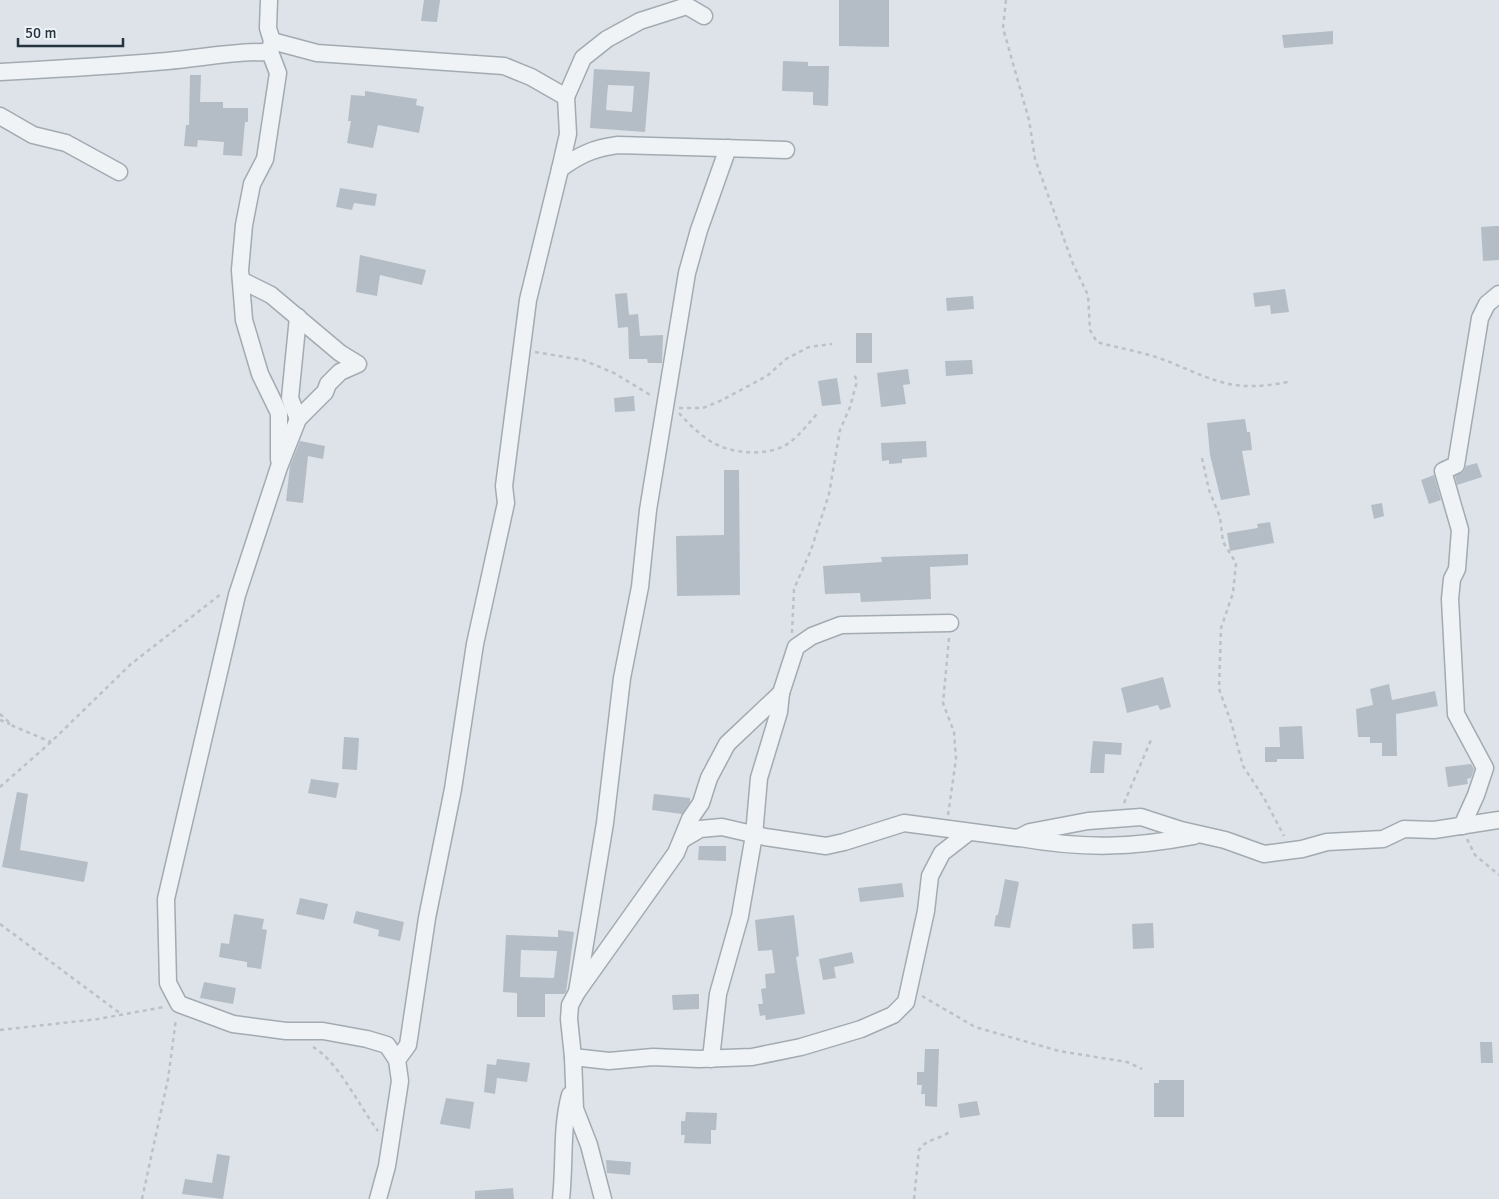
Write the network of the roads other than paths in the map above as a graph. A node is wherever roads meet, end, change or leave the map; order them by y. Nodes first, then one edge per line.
1 (269, 0) edge
2 (704, 16) dead end
3 (271, 47) junction
4 (0, 72) edge
5 (566, 97) junction
6 (0, 116) edge
7 (728, 148) junction
8 (786, 150) dead end
9 (560, 169) junction
10 (119, 172) dead end
11 (241, 280) junction
12 (1499, 294) edge
13 (298, 317) junction
14 (298, 419) junction
15 (279, 467) junction
16 (950, 623) road end
17 (781, 693) junction
18 (1499, 820) edge
19 (1462, 826) junction
20 (969, 832) junction
21 (754, 835) junction
22 (1200, 835) junction
23 (1018, 838) junction
24 (683, 840) junction
25 (577, 992) junction
26 (573, 1057) junction
27 (711, 1059) junction
28 (397, 1060) junction
29 (574, 1082) junction
30 (378, 1199) edge
31 (561, 1199) edge
32 (603, 1199) edge

1 - 3 street
2 - 5 street
3 - 4 street
3 - 5 street
3 - 11 street
5 - 9 street
6 - 10 street
7 - 8 street
7 - 9 street
7 - 25 street
9 - 28 street
11 - 13 street
11 - 15 street
12 - 19 street
13 - 14 street
13 - 14 street
14 - 15 street
15 - 28 street
16 - 17 street
17 - 21 street
17 - 24 street
18 - 19 street
19 - 22 street
20 - 21 street
20 - 23 street
20 - 27 street
21 - 24 street
21 - 27 street
22 - 23 street
22 - 23 street
24 - 25 street
25 - 26 street
26 - 27 street
26 - 29 street
28 - 30 street
29 - 31 street
29 - 32 street

